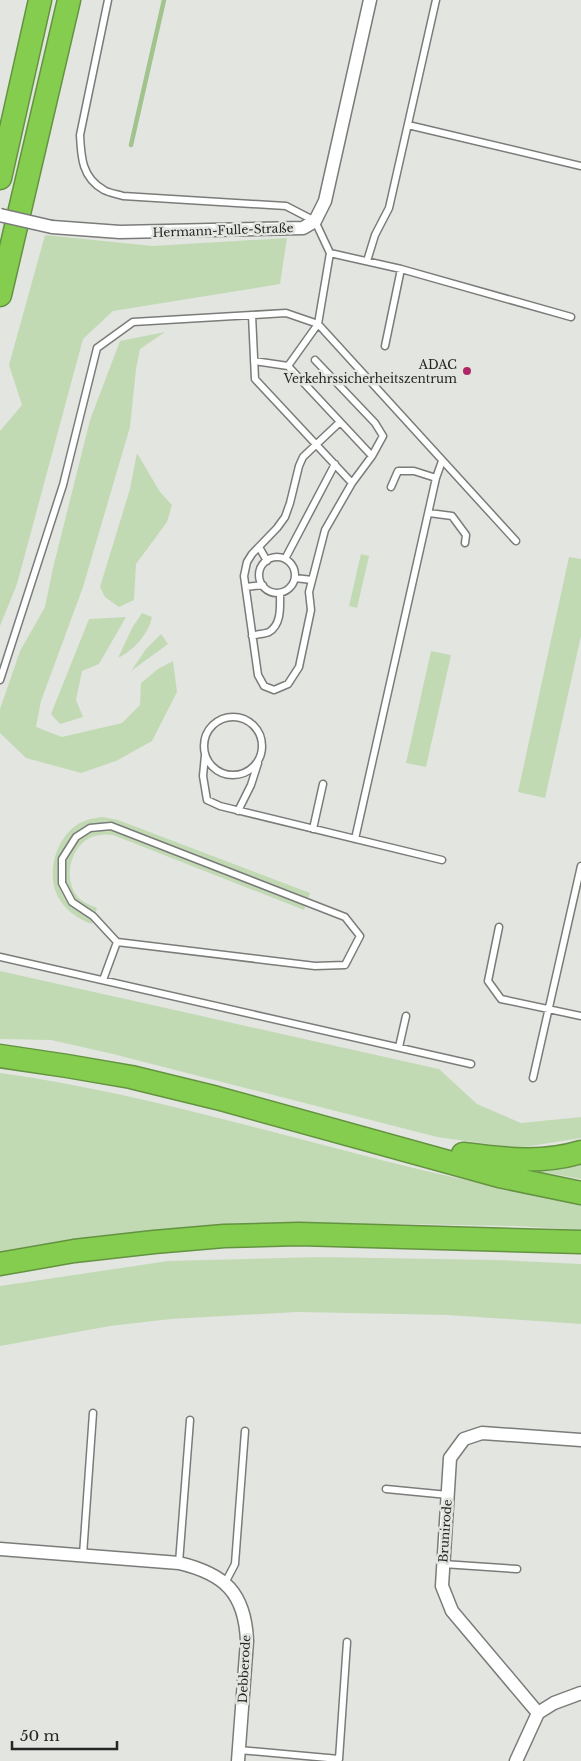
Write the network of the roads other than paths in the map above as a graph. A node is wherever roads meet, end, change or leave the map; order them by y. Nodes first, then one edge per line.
1 (40, 0) edge
2 (69, 0) edge
3 (108, 0) edge
4 (370, 0) edge
5 (436, 0) edge
6 (408, 125) junction
7 (581, 166) edge
8 (0, 178) edge
9 (0, 215) edge
10 (315, 221) junction
11 (330, 253) junction
12 (368, 262) junction
13 (401, 269) junction
14 (0, 295) edge
15 (252, 315) junction
16 (571, 317) dead end
17 (318, 324) junction
18 (385, 346) dead end
19 (315, 360) dead end
20 (254, 361) junction
21 (288, 366) junction
22 (340, 422) junction
23 (316, 444) junction
24 (372, 456) junction
25 (442, 461) junction
26 (335, 464) junction
27 (436, 478) junction
28 (352, 482) junction
29 (391, 487) dead end
30 (429, 513) junction
31 (516, 541) dead end
32 (465, 543) dead end
33 (259, 546) junction
34 (285, 559) junction
35 (267, 561) junction
36 (295, 578) junction
37 (312, 580) junction
38 (263, 585) junction
39 (246, 587) junction
40 (280, 593) junction
41 (252, 636) junction
42 (0, 680) edge
43 (205, 755) junction
44 (260, 759) junction
45 (324, 784) dead end
46 (238, 810) junction
47 (313, 829) junction
48 (355, 839) junction
49 (442, 860) dead end
50 (581, 866) edge
51 (499, 927) dead end
52 (117, 942) junction
53 (0, 957) edge
54 (103, 980) junction
55 (549, 1008) junction
56 (406, 1016) dead end
57 (581, 1016) edge
58 (399, 1047) junction
59 (0, 1056) edge
60 (471, 1064) dead end
61 (533, 1078) dead end
62 (392, 1145) junction
63 (581, 1152) edge
64 (581, 1193) edge
65 (581, 1242) edge
66 (0, 1264) edge
67 (93, 1413) dead end
68 (190, 1420) dead end
69 (245, 1431) dead end
70 (581, 1440) edge
71 (386, 1489) dead end
72 (448, 1495) junction
73 (0, 1548) edge
74 (83, 1555) junction
75 (179, 1563) junction
76 (442, 1564) junction
77 (517, 1569) dead end
78 (225, 1583) junction
79 (347, 1642) dead end
80 (581, 1693) edge
81 (538, 1713) junction
82 (239, 1755) edge
83 (312, 1759) edge
84 (516, 1761) edge

1 - 8 highway
2 - 14 highway
3 - 10 lane
4 - 10 street
5 - 6 lane
6 - 7 lane
6 - 12 lane
9 - 10 street, Hermann-Fulle-Straße, bridge
10 - 11 lane
11 - 12 lane
11 - 17 lane
12 - 13 lane
13 - 16 lane
13 - 18 lane
15 - 17 lane
15 - 20 lane
15 - 42 lane
17 - 21 lane
17 - 25 lane
19 - 24 lane
20 - 21 lane
20 - 23 lane
21 - 22 lane
22 - 23 lane
22 - 24 lane
23 - 26 lane
23 - 33 lane
24 - 28 lane
25 - 27 lane
25 - 31 lane
26 - 28 lane
26 - 34 lane
27 - 29 lane
27 - 30 lane
28 - 37 lane
30 - 32 lane
30 - 48 lane
33 - 35 lane
33 - 39 lane
34 - 35 lane
34 - 36 lane
35 - 38 lane
36 - 37 lane
36 - 40 lane
37 - 41 lane
38 - 39 lane
38 - 40 lane
39 - 41 lane
40 - 41 lane
43 - 44 lane
43 - 44 lane
43 - 46 lane
44 - 46 lane
45 - 47 lane
46 - 47 lane
47 - 48 lane
48 - 49 lane
50 - 55 lane
51 - 55 lane
52 - 52 lane
52 - 54 lane
53 - 54 lane
54 - 58 lane
55 - 57 lane
55 - 61 lane
56 - 58 lane
58 - 60 lane
59 - 62 highway
62 - 63 highway
62 - 64 highway
65 - 66 highway
67 - 74 lane
68 - 75 lane
69 - 78 lane
70 - 72 street, Brunirode
71 - 72 lane
72 - 76 street, Brunirode
73 - 74 street, Debberode
74 - 75 street, Debberode
75 - 78 street, Debberode
76 - 77 lane
76 - 81 street, Brunirode
78 - 82 street, Debberode
79 - 83 lane
80 - 81 street
81 - 84 street
82 - 83 lane

